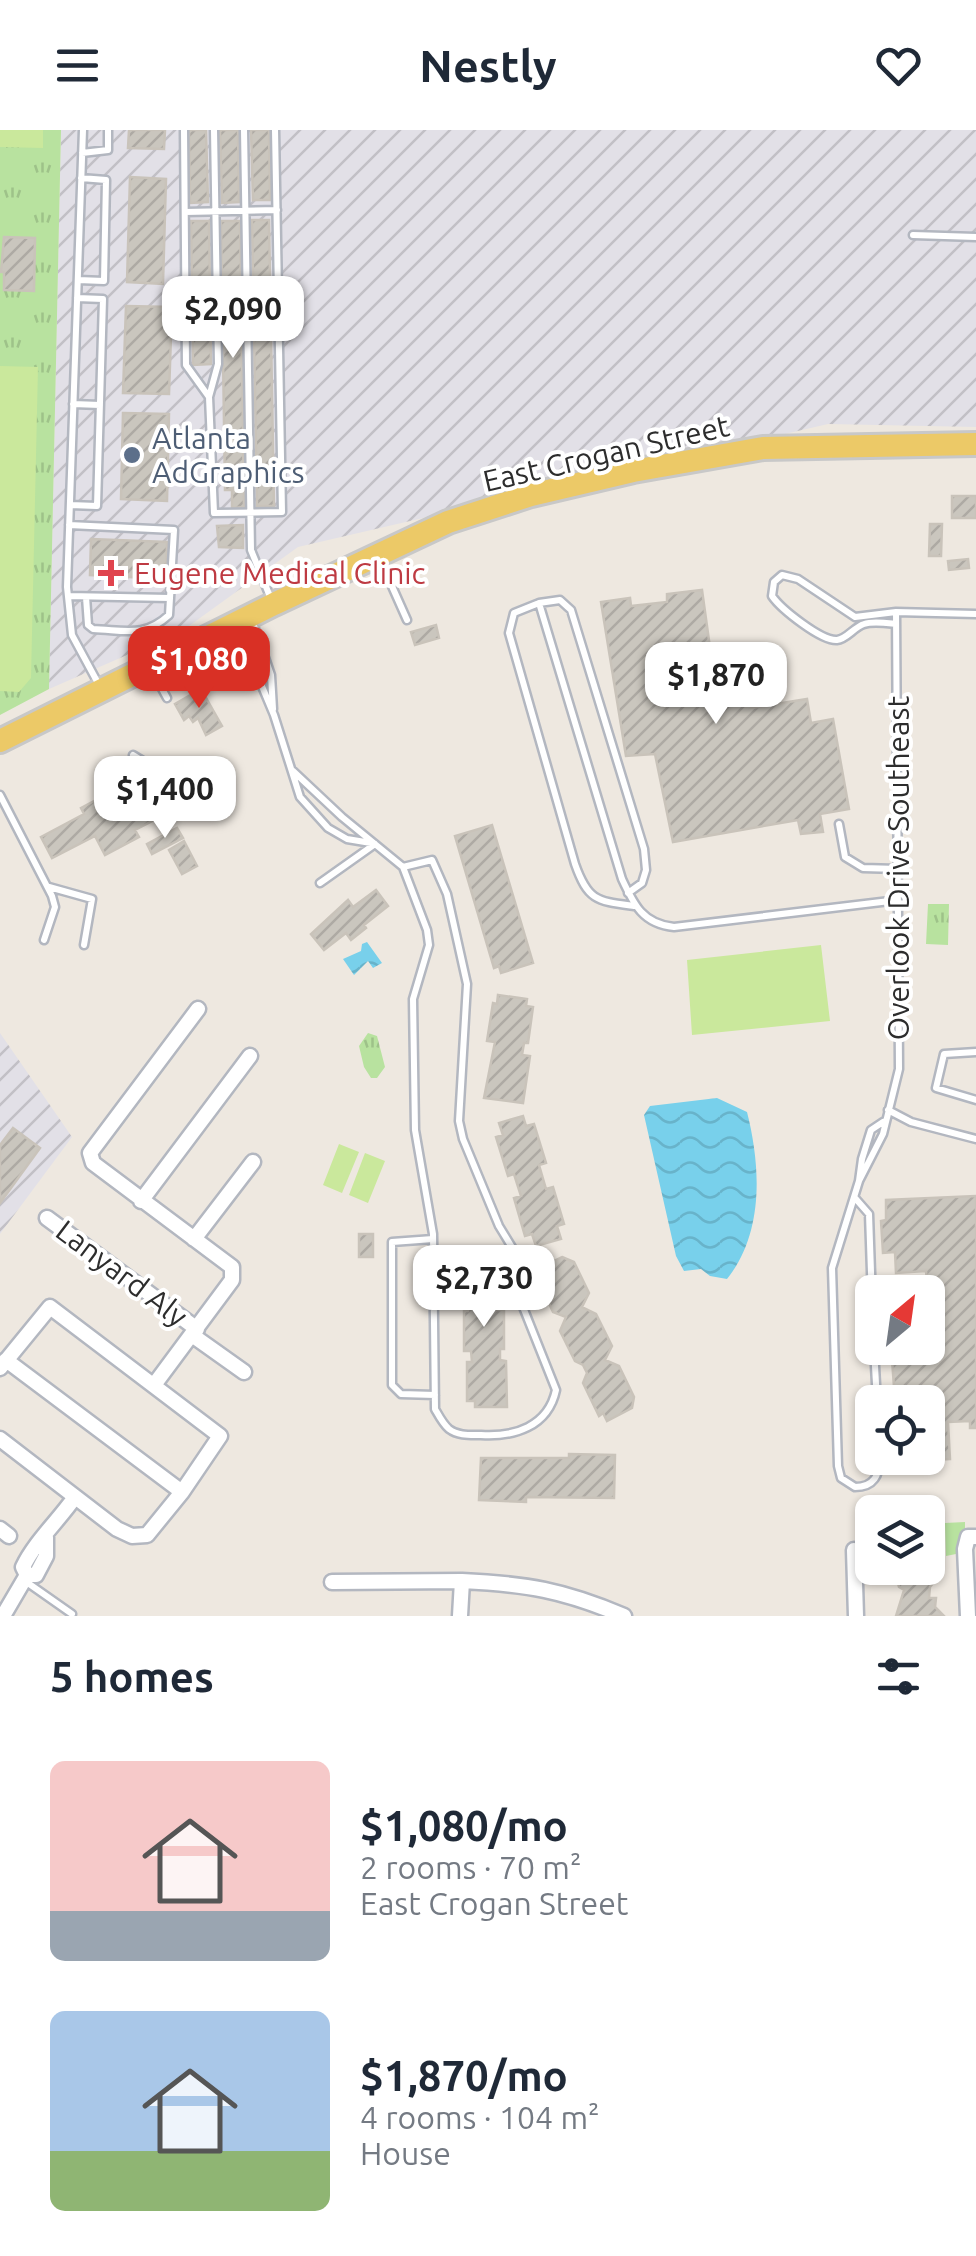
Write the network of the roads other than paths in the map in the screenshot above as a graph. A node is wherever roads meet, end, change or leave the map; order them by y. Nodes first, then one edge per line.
1 (82, 130) edge
2 (108, 130) edge
3 (184, 130) edge
4 (214, 130) edge
5 (244, 130) edge
6 (275, 130) edge
7 (82, 153) junction
8 (81, 178) junction
9 (277, 210) junction
10 (246, 211) junction
11 (185, 212) junction
12 (215, 212) junction
13 (913, 235) dead end
14 (976, 237) edge
15 (78, 280) junction
16 (77, 298) junction
17 (209, 397) junction
18 (73, 404) junction
19 (100, 404) junction
20 (976, 444) edge
21 (70, 505) junction
22 (251, 513) junction
23 (69, 525) junction
24 (378, 555) junction
25 (68, 596) junction
26 (86, 597) junction
27 (170, 598) junction
28 (538, 603) junction
29 (274, 604) junction
30 (896, 612) junction
31 (976, 614) edge
32 (243, 620) junction
33 (407, 620) dead end
34 (896, 624) junction
35 (150, 666) junction
36 (102, 690) junction
37 (167, 698) dead end
38 (274, 715) junction
39 (0, 741) edge
40 (133, 755) dead end
41 (293, 771) junction
42 (0, 795) edge
43 (172, 804) dead end
44 (331, 808) junction
45 (321, 821) junction
46 (839, 824) dead end
47 (376, 844) junction
48 (402, 867) junction
49 (898, 868) junction
50 (320, 883) dead end
51 (48, 887) junction
52 (628, 893) junction
53 (898, 900) junction
54 (634, 906) junction
55 (44, 940) dead end
56 (84, 946) dead end
57 (198, 1009) dead end
58 (976, 1052) edge
59 (250, 1056) dead end
60 (976, 1100) edge
61 (888, 1110) junction
62 (976, 1139) edge
63 (253, 1162) dead end
64 (854, 1197) junction
65 (141, 1201) junction
66 (47, 1218) dead end
67 (194, 1239) junction
68 (434, 1239) junction
69 (871, 1275) edge
70 (194, 1332) junction
71 (3, 1364) edge
72 (244, 1372) dead end
73 (154, 1385) junction
74 (435, 1395) junction
75 (0, 1439) edge
76 (878, 1475) edge
77 (182, 1492) junction
78 (75, 1497) junction
79 (976, 1538) edge
80 (854, 1550) dead end
81 (25, 1578) junction
82 (462, 1581) junction
83 (332, 1582) dead end
84 (72, 1614) edge
85 (3, 1616) edge
86 (460, 1616) edge
87 (624, 1616) edge
88 (856, 1616) edge
89 (968, 1616) edge

1 - 7 lane
2 - 7 lane
3 - 11 lane
4 - 12 lane
5 - 10 lane
6 - 9 lane
7 - 8 lane
8 - 15 lane
8 - 15 lane
9 - 10 lane
9 - 22 lane
10 - 12 lane
10 - 22 lane
11 - 12 lane
11 - 17 lane
12 - 17 lane
13 - 14 lane
15 - 16 lane
16 - 18 lane
16 - 19 lane
17 - 22 lane
18 - 19 lane
18 - 21 lane
19 - 21 lane
20 - 24 main road, East Crogan Street
21 - 23 lane
22 - 29 lane
23 - 25 lane
23 - 27 lane
24 - 29 main road, East Crogan Street
24 - 33 lane
25 - 26 lane
25 - 36 lane
26 - 27 lane
26 - 27 lane
28 - 52 lane
28 - 52 lane
28 - 54 lane
29 - 32 main road, East Crogan Street
30 - 31 lane
30 - 34 lane, Overlook Drive Southeast
30 - 34 lane
32 - 35 main road, East Crogan Street
32 - 38 lane
32 - 38 lane
34 - 49 lane, Overlook Drive Southeast
35 - 36 main road, East Crogan Street
35 - 37 lane
36 - 39 main road, East Crogan Street
38 - 41 lane
40 - 43 lane
41 - 44 lane
41 - 45 lane
42 - 51 lane
44 - 45 lane
44 - 47 lane
45 - 47 lane
46 - 49 lane
47 - 48 lane
47 - 50 lane
48 - 68 lane
48 - 74 lane
49 - 53 lane, Overlook Drive Southeast
51 - 55 lane
51 - 56 lane
52 - 54 lane
53 - 54 lane
53 - 61 lane, Overlook Drive Southeast
57 - 65 street
58 - 60 lane
59 - 65 street
61 - 62 lane
61 - 64 lane, Overlook Drive Southeast
63 - 67 street
64 - 69 lane
64 - 76 lane, Overlook Drive Southeast
65 - 67 street
66 - 70 street, Lanyard Aly
67 - 70 street
68 - 74 lane
68 - 74 lane
70 - 72 street, Lanyard Aly
70 - 73 street
71 - 73 street
71 - 77 street
73 - 77 street
75 - 78 street
77 - 78 street
78 - 81 street
79 - 89 street
80 - 88 street
81 - 84 lane
81 - 85 street
82 - 83 street
82 - 86 street
82 - 87 street

